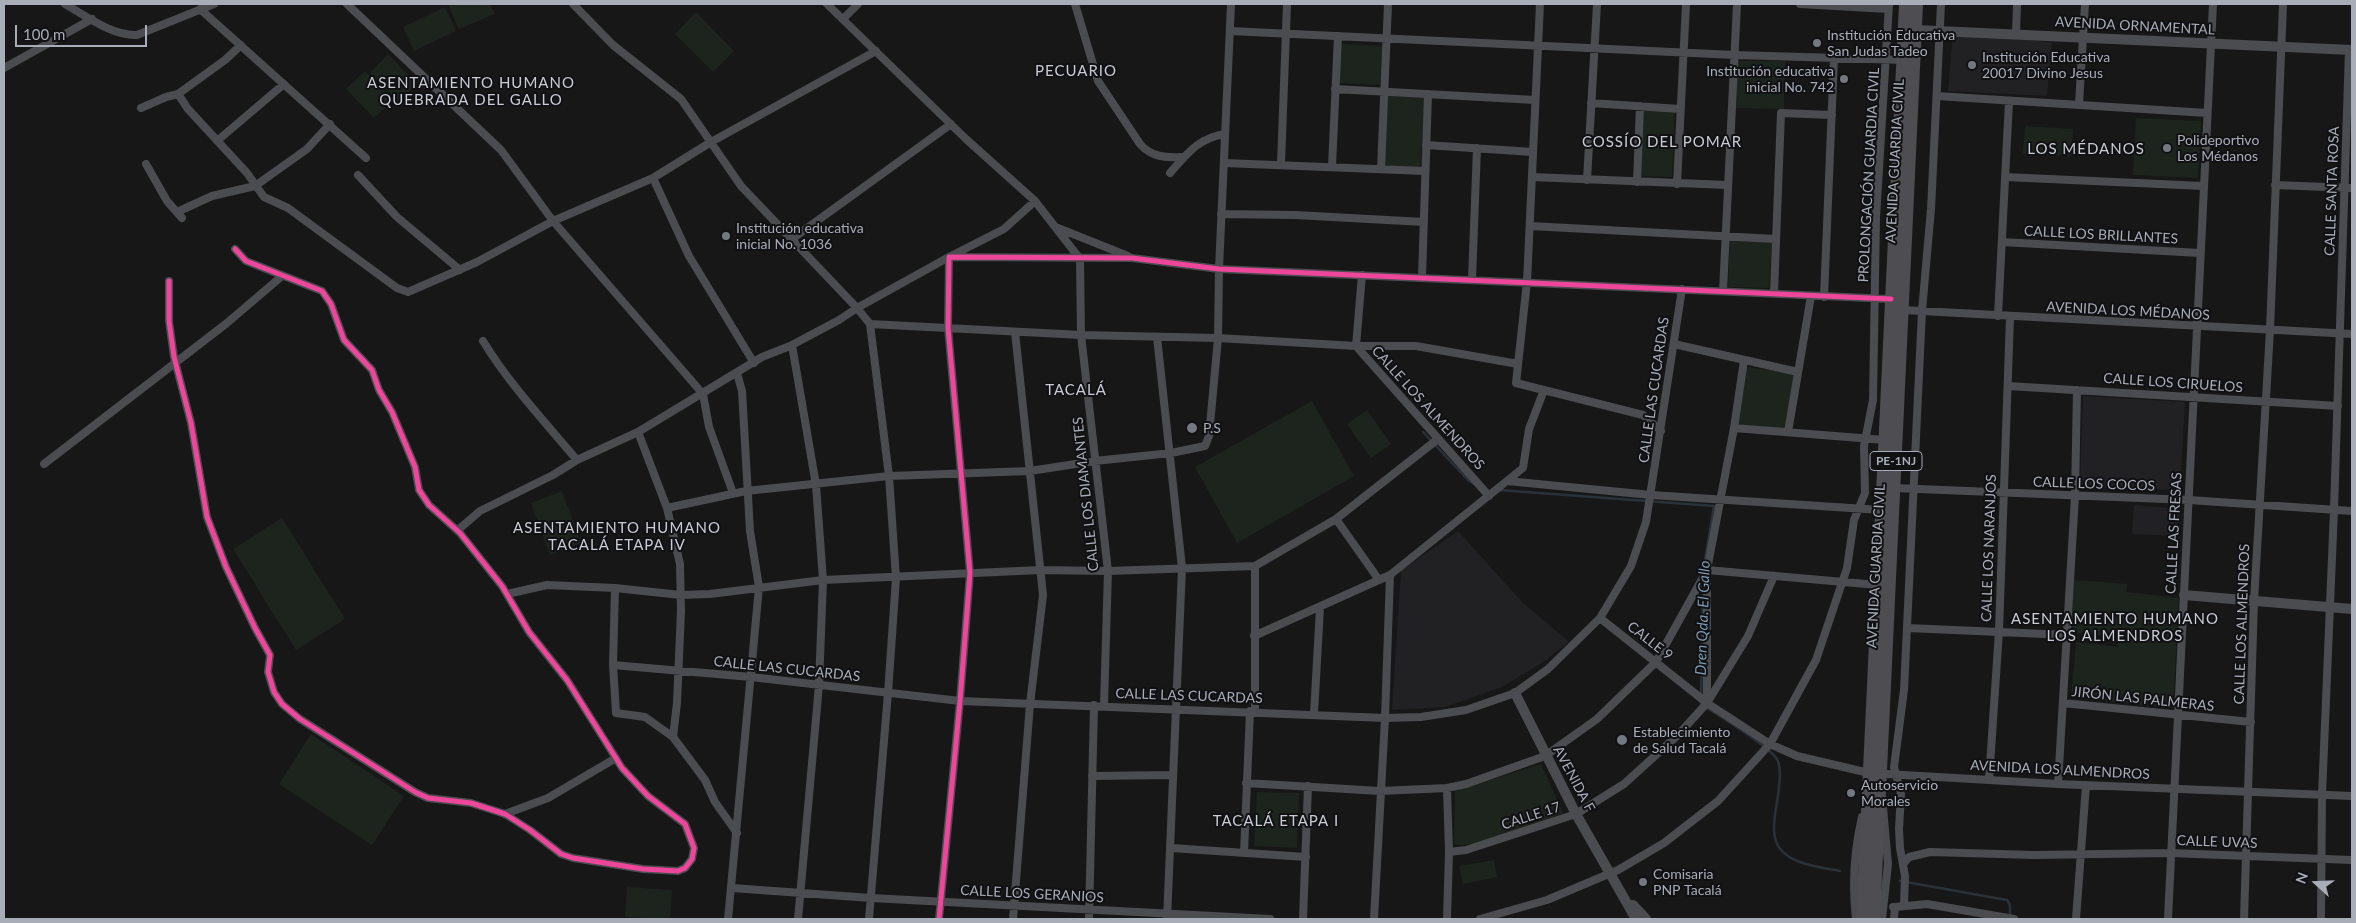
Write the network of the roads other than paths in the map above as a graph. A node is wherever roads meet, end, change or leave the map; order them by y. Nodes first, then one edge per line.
1 (65, 4) edge
2 (214, 4) edge
3 (347, 4) edge
4 (573, 4) edge
5 (827, 4) edge
6 (858, 4) edge
7 (1075, 4) edge
8 (1231, 4) edge
9 (1287, 4) edge
10 (1388, 4) edge
11 (1540, 4) edge
12 (1596, 4) edge
13 (1686, 4) edge
14 (1737, 4) edge
15 (1800, 4) edge
16 (1905, 4) edge
17 (1917, 4) edge
18 (1941, 4) edge
19 (2017, 4) edge
20 (2085, 4) edge
21 (2213, 4) edge
22 (2283, 4) edge
23 (1888, 6) edge
24 (200, 9) junction
25 (92, 19) junction
26 (843, 19) junction
27 (1916, 30) junction
28 (1230, 31) junction
29 (1940, 31) junction
30 (1286, 33) junction
31 (2016, 34) junction
32 (1338, 36) junction
33 (1387, 38) junction
34 (2084, 38) junction
35 (1538, 44) junction
36 (2210, 44) junction
37 (240, 45) junction
38 (2281, 46) junction
39 (1594, 48) junction
40 (2351, 50) edge
41 (876, 51) junction
42 (1683, 52) junction
43 (1735, 55) junction
44 (1834, 58) junction
45 (1886, 60) junction
46 (1908, 61) junction
47 (4, 68) edge
48 (284, 84) junction
49 (1335, 90) junction
50 (1385, 92) junction
51 (178, 94) junction
52 (1428, 94) junction
53 (1937, 96) junction
54 (1536, 100) junction
55 (2009, 100) junction
56 (1591, 103) junction
57 (2079, 104) junction
58 (1640, 106) junction
59 (141, 108) dead end
60 (1680, 109) junction
61 (2207, 113) junction
62 (1832, 115) junction
63 (2350, 121) edge
64 (330, 124) junction
65 (951, 124) junction
66 (1225, 134) junction
67 (217, 141) junction
68 (712, 142) junction
69 (1426, 145) junction
70 (1478, 148) junction
71 (1533, 152) junction
72 (1182, 157) junction
73 (366, 158) dead end
74 (1224, 163) junction
75 (146, 164) dead end
76 (1281, 164) junction
77 (1332, 166) junction
78 (1381, 169) junction
79 (1425, 171) junction
80 (1170, 173) dead end
81 (358, 175) dead end
82 (1532, 177) junction
83 (2005, 177) junction
84 (653, 178) junction
85 (1587, 180) junction
86 (1637, 182) junction
87 (1677, 184) junction
88 (1727, 185) junction
89 (2275, 185) junction
90 (256, 186) junction
91 (2203, 186) junction
92 (2349, 188) edge
93 (1035, 201) junction
94 (1221, 214) junction
95 (553, 221) junction
96 (1424, 222) junction
97 (1530, 226) junction
98 (1058, 228) junction
99 (1725, 238) junction
100 (1776, 239) junction
101 (792, 240) junction
102 (2002, 242) junction
103 (236, 248) dead end
104 (2200, 254) junction
105 (949, 256) junction
106 (1132, 258) junction
107 (1080, 259) junction
108 (1219, 269) junction
109 (460, 270) junction
110 (1362, 275) junction
111 (282, 276) junction
112 (1422, 277) junction
113 (1472, 279) junction
114 (169, 281) dead end
115 (1527, 282) junction
116 (1682, 289) junction
117 (1723, 291) junction
118 (1774, 293) junction
119 (1811, 296) junction
120 (1824, 297) junction
121 (1875, 298) junction
122 (1891, 299) junction
123 (857, 308) junction
124 (1903, 310) junction
125 (1922, 311) junction
126 (1998, 316) junction
127 (2010, 316) junction
128 (870, 324) junction
129 (2196, 327) junction
130 (948, 328) junction
131 (2270, 330) junction
132 (1015, 332) junction
133 (2340, 334) junction
134 (2352, 334) edge
135 (1081, 335) junction
136 (1157, 337) junction
137 (1218, 338) junction
138 (483, 341) dead end
139 (1674, 344) junction
140 (792, 345) junction
141 (1356, 346) junction
142 (1744, 360) junction
143 (175, 362) junction
144 (754, 362) junction
145 (1518, 364) junction
146 (1798, 372) junction
147 (737, 373) junction
148 (2008, 386) junction
149 (1544, 390) junction
150 (2077, 390) junction
151 (703, 394) junction
152 (2193, 396) junction
153 (2266, 402) junction
154 (2338, 406) junction
155 (1734, 428) junction
156 (1661, 431) junction
157 (638, 432) junction
158 (1788, 432) junction
159 (1866, 437) junction
160 (1438, 439) junction
161 (1885, 440) junction
162 (1171, 453) junction
163 (577, 460) junction
164 (1096, 461) junction
165 (44, 464) dead end
166 (1030, 471) junction
167 (961, 474) junction
168 (889, 476) junction
169 (1507, 481) junction
170 (816, 485) junction
171 (1894, 488) junction
172 (1913, 489) junction
173 (746, 492) junction
174 (2003, 492) junction
175 (733, 493) junction
176 (1651, 495) junction
177 (1488, 496) junction
178 (2075, 496) junction
179 (1720, 500) junction
180 (2188, 500) junction
181 (2260, 506) junction
182 (667, 508) junction
183 (1857, 510) junction
184 (1881, 510) junction
185 (2334, 510) junction
186 (2352, 511) edge
187 (1336, 519) junction
188 (458, 530) junction
189 (1255, 566) junction
190 (1182, 568) junction
191 (1040, 570) junction
192 (1707, 570) junction
193 (1108, 571) junction
194 (970, 573) junction
195 (1390, 575) junction
196 (1774, 576) junction
197 (896, 578) junction
198 (823, 580) junction
199 (1379, 580) junction
200 (1842, 582) junction
201 (1878, 584) junction
202 (760, 587) junction
203 (615, 588) junction
204 (507, 594) junction
205 (681, 595) junction
206 (2184, 595) junction
207 (2254, 601) junction
208 (2328, 606) junction
209 (1320, 608) junction
210 (2352, 609) edge
211 (1600, 618) junction
212 (1908, 628) junction
213 (1999, 632) junction
214 (2067, 635) junction
215 (1254, 636) junction
216 (1656, 662) junction
217 (613, 665) junction
218 (679, 670) junction
219 (750, 677) junction
220 (820, 685) junction
221 (888, 693) junction
222 (1515, 693) junction
223 (960, 701) junction
224 (1707, 703) junction
225 (2063, 703) junction
226 (1030, 704) junction
227 (1094, 705) junction
228 (1104, 706) junction
229 (1178, 708) junction
230 (1253, 711) junction
231 (1314, 714) junction
232 (2178, 716) junction
233 (1385, 718) junction
234 (2251, 722) junction
235 (673, 737) junction
236 (1770, 744) junction
237 (1545, 756) junction
238 (616, 758) junction
239 (1875, 773) junction
240 (1894, 774) junction
241 (1092, 776) junction
242 (1173, 776) junction
243 (1989, 780) junction
244 (1246, 783) junction
245 (2058, 784) junction
246 (2086, 785) junction
247 (1308, 786) junction
248 (1447, 788) junction
249 (2174, 789) junction
250 (1380, 791) junction
251 (1874, 791) junction
252 (2249, 791) junction
253 (2322, 795) junction
254 (2352, 796) edge
255 (505, 814) junction
256 (1576, 814) junction
257 (737, 833) junction
258 (1171, 848) junction
259 (1449, 852) junction
260 (1244, 853) junction
261 (2170, 853) junction
262 (2080, 854) junction
263 (2246, 855) junction
264 (1306, 857) junction
265 (2320, 858) junction
266 (2352, 860) edge
267 (1904, 863) junction
268 (1610, 876) junction
269 (732, 888) junction
270 (801, 893) junction
271 (871, 898) junction
272 (940, 901) junction
273 (1904, 904) junction
274 (1014, 906) junction
275 (1895, 906) junction
276 (1090, 909) junction
277 (1884, 910) junction
278 (1167, 916) edge
279 (728, 919) edge
280 (798, 919) edge
281 (869, 919) edge
282 (938, 919) edge
283 (1013, 919) edge
284 (1090, 919) edge
285 (1270, 919) edge
286 (1303, 919) edge
287 (1374, 919) edge
288 (1447, 919) edge
289 (1480, 919) edge
290 (1636, 919) edge
291 (1646, 919) edge
292 (1856, 919) edge
293 (1862, 919) edge
294 (1874, 919) edge
295 (1882, 919) edge
296 (1894, 919) edge
297 (2014, 919) edge
298 (2076, 919) edge
299 (2168, 919) edge
300 (2244, 919) edge
301 (2321, 919) edge

1 - 25 street
2 - 24 street
3 - 95 street
4 - 68 street
5 - 26 street
6 - 26 street
7 - 72 street
8 - 28 street
9 - 30 street
10 - 33 street
11 - 35 street
12 - 39 street
13 - 42 street
14 - 43 street
15 - 23 street
16 - 46 highway, AVENIDA GUARDIA CIVIL / PE-1NJ
17 - 27 highway, AVENIDA GUARDIA CIVIL / PE-1NJ
18 - 29 street
19 - 31 street
20 - 34 street
21 - 36 street, CALLE LAS FRESAS
22 - 38 street, CALLE LOS ALMENDROS
23 - 45 street, PROLONGACIÓN GUARDIA CIVIL
24 - 25 street
24 - 37 street
25 - 47 street
26 - 41 street
27 - 29 street, AVENIDA ORNAMENTAL
27 - 46 highway, AVENIDA GUARDIA CIVIL / PE-1NJ
28 - 30 street
28 - 66 street
29 - 31 street, AVENIDA ORNAMENTAL
29 - 53 street
30 - 32 street
30 - 76 street
31 - 34 street, AVENIDA ORNAMENTAL
32 - 33 street
32 - 49 street
33 - 35 street
33 - 50 street
34 - 36 street, AVENIDA ORNAMENTAL
34 - 57 street
35 - 39 street
35 - 54 street
36 - 38 street, AVENIDA ORNAMENTAL
36 - 61 street, CALLE LAS FRESAS
37 - 48 street
37 - 51 street
38 - 40 street, AVENIDA ORNAMENTAL
38 - 89 street, CALLE LOS ALMENDROS
39 - 42 street
39 - 56 street
40 - 63 street, CALLE SANTA ROSA
41 - 65 street
41 - 68 street
42 - 43 street
42 - 60 street
43 - 44 street
43 - 88 street
44 - 45 street
44 - 62 street
45 - 46 street
45 - 121 street, PROLONGACIÓN GUARDIA CIVIL
46 - 122 highway, AVENIDA GUARDIA CIVIL / PE-1NJ
46 - 124 highway, AVENIDA GUARDIA CIVIL / PE-1NJ
48 - 64 street
48 - 67 street
49 - 50 street
49 - 77 street
50 - 52 street
50 - 78 street
51 - 59 street
51 - 67 street
52 - 54 street
52 - 69 street
53 - 55 street
53 - 125 street
54 - 71 street
55 - 57 street
55 - 83 street
56 - 58 street
56 - 85 street
57 - 61 street
58 - 60 street
58 - 86 street
60 - 87 street
61 - 91 street, CALLE LAS FRESAS
62 - 100 street
62 - 120 street
63 - 92 street, CALLE SANTA ROSA
64 - 73 street
64 - 90 street
65 - 93 street
65 - 101 street
66 - 72 street
66 - 74 street
67 - 90 street
68 - 84 street
68 - 101 street
69 - 70 street
69 - 79 street
70 - 71 street
70 - 113 street
71 - 82 street
72 - 80 street
74 - 76 street
74 - 94 street
75 - 90 street
76 - 77 street
77 - 78 street
78 - 79 street
79 - 96 street
81 - 109 street
82 - 85 street
82 - 97 street
83 - 91 street
83 - 102 street
84 - 95 street
84 - 144 street
85 - 86 street
86 - 87 street
87 - 88 street
88 - 99 street
89 - 92 street
89 - 131 street, CALLE LOS ALMENDROS
90 - 109 street
91 - 104 street, CALLE LAS FRESAS
92 - 133 street, CALLE SANTA ROSA
93 - 98 street
93 - 105 street
94 - 96 street
94 - 108 street
95 - 109 street
95 - 151 street
96 - 112 street
97 - 99 street
97 - 115 street
98 - 106 street
98 - 107 street
99 - 100 street
99 - 117 street
100 - 118 street
101 - 123 street
102 - 104 street, CALLE LOS BRILLANTES
102 - 126 street
103 - 111 street
104 - 129 street, CALLE LAS FRESAS
105 - 107 street
105 - 123 street
105 - 130 street
106 - 107 street
106 - 108 street
107 - 135 street, CALLE LOS DIAMANTES
108 - 110 street
108 - 137 street
110 - 112 street
110 - 141 street, CALLE LOS ALMENDROS
111 - 143 street
111 - 188 street
112 - 113 street
113 - 115 street
114 - 143 street
115 - 116 street
115 - 145 street
116 - 117 street
116 - 139 street, CALLE LAS CUCARDAS
117 - 118 street
118 - 119 street
119 - 120 street
119 - 146 street
120 - 121 street
121 - 122 street
121 - 159 street, PROLONGACIÓN GUARDIA CIVIL
122 - 161 highway, AVENIDA GUARDIA CIVIL / PE-1NJ
123 - 128 street
123 - 140 street
124 - 125 street, AVENIDA LOS MÉDANOS
124 - 171 highway, AVENIDA GUARDIA CIVIL / PE-1NJ
125 - 126 street, AVENIDA LOS MÉDANOS
125 - 172 street
126 - 127 street, AVENIDA LOS MÉDANOS
127 - 129 street, AVENIDA LOS MÉDANOS
127 - 148 street, CALLE LOS NARANJOS
128 - 130 street
128 - 168 street
129 - 131 street, AVENIDA LOS MÉDANOS
129 - 152 street, CALLE LAS FRESAS
130 - 132 street
130 - 167 street
131 - 133 street, AVENIDA LOS MÉDANOS
131 - 153 street, CALLE LOS ALMENDROS
132 - 135 street
132 - 166 street
133 - 134 street, AVENIDA LOS MÉDANOS
133 - 154 street, CALLE SANTA ROSA
135 - 136 street
135 - 164 street, CALLE LOS DIAMANTES
136 - 137 street
136 - 162 street
137 - 141 street
137 - 162 street
138 - 163 street
139 - 142 street
139 - 156 street, CALLE LAS CUCARDAS
140 - 144 street
140 - 170 street
141 - 145 street
141 - 160 street, CALLE LOS ALMENDROS
142 - 146 street
142 - 155 street
143 - 165 street
143 - 255 street
144 - 147 street
145 - 149 street
146 - 158 street
147 - 151 street
147 - 173 street
148 - 150 street, CALLE LOS CIRUELOS
148 - 174 street, CALLE LOS NARANJOS
149 - 156 street
149 - 169 street
150 - 152 street, CALLE LOS CIRUELOS
150 - 178 street
151 - 157 street
151 - 175 street
152 - 153 street, CALLE LOS CIRUELOS
152 - 180 street, CALLE LAS FRESAS
153 - 154 street, CALLE LOS CIRUELOS
153 - 181 street, CALLE LOS ALMENDROS
154 - 185 street, CALLE SANTA ROSA
155 - 158 street
155 - 179 street
156 - 176 street, CALLE LAS CUCARDAS
157 - 163 street
157 - 182 street
158 - 159 street
159 - 161 street
159 - 183 street, PROLONGACIÓN GUARDIA CIVIL
160 - 177 street, CALLE LOS ALMENDROS
160 - 187 street
161 - 184 highway, AVENIDA GUARDIA CIVIL / PE-1NJ
162 - 164 street
162 - 190 street
163 - 188 street
164 - 166 street
164 - 193 street, CALLE LOS DIAMANTES
166 - 167 street
166 - 191 street
167 - 168 street
167 - 194 street
168 - 170 street
168 - 197 street
169 - 176 street
169 - 177 street
170 - 173 street
170 - 198 street
171 - 172 street, CALLE LOS COCOS
171 - 239 highway, AVENIDA GUARDIA CIVIL / PE-1NJ
172 - 174 street, CALLE LOS COCOS
172 - 212 street
173 - 175 street
173 - 202 street
174 - 178 street, CALLE LOS COCOS
174 - 213 street, CALLE LOS NARANJOS
175 - 182 street
176 - 179 street
176 - 211 street, CALLE LAS CUCARDAS
177 - 195 street
178 - 180 street, CALLE LOS COCOS
178 - 214 street
179 - 183 street
179 - 192 street
180 - 181 street, CALLE LOS COCOS
180 - 206 street, CALLE LAS FRESAS
181 - 185 street, CALLE LOS COCOS
181 - 207 street, CALLE LOS ALMENDROS
182 - 205 street
183 - 184 street
183 - 200 street, PROLONGACIÓN GUARDIA CIVIL
184 - 201 highway, AVENIDA GUARDIA CIVIL / PE-1NJ
185 - 186 street, CALLE LOS COCOS
185 - 208 street, CALLE SANTA ROSA
187 - 189 street
187 - 199 street
188 - 204 street
189 - 190 street
189 - 215 street
190 - 193 street
190 - 229 street
191 - 193 street
191 - 194 street
191 - 226 street
192 - 196 street
192 - 216 street
192 - 224 street
193 - 228 street, CALLE LOS DIAMANTES
194 - 197 street
194 - 223 street
195 - 199 street
195 - 233 street
196 - 200 street
196 - 224 street, CALLE 17
197 - 198 street
197 - 221 street
198 - 202 street
198 - 220 street
199 - 209 street
200 - 201 street
200 - 236 street
201 - 239 highway, AVENIDA GUARDIA CIVIL / PE-1NJ
202 - 205 street
202 - 219 street
203 - 204 street
203 - 205 street
203 - 217 street
204 - 238 street
205 - 218 street
206 - 207 street
206 - 232 street, CALLE LAS FRESAS
207 - 208 street
207 - 234 street, CALLE LOS ALMENDROS
208 - 210 street
208 - 253 street, CALLE SANTA ROSA
209 - 215 street
209 - 231 street
211 - 216 street, CALLE 9
211 - 222 street, CALLE LAS CUCARDAS
212 - 213 street
212 - 240 street
213 - 214 street
213 - 243 street, CALLE LOS NARANJOS
214 - 225 street
215 - 230 street
216 - 224 street, CALLE 9
216 - 237 street
217 - 218 street, CALLE LAS CUCARDAS
217 - 235 street
218 - 219 street, CALLE LAS CUCARDAS
218 - 235 street
219 - 220 street, CALLE LAS CUCARDAS
219 - 257 street
220 - 221 street, CALLE LAS CUCARDAS
220 - 270 street
221 - 223 street, CALLE LAS CUCARDAS
221 - 271 street
222 - 233 street, CALLE LAS CUCARDAS
222 - 237 street, AVENIDA F
223 - 226 street, CALLE LAS CUCARDAS
223 - 272 street
224 - 236 street, CALLE 9
224 - 256 street, CALLE 17
225 - 232 street, JIRÓN LAS PALMERAS
225 - 245 street
226 - 227 street, CALLE LAS CUCARDAS
226 - 274 street
227 - 228 street, CALLE LAS CUCARDAS
227 - 241 street
228 - 229 street, CALLE LAS CUCARDAS
229 - 230 street, CALLE LAS CUCARDAS
229 - 242 street
230 - 231 street, CALLE LAS CUCARDAS
230 - 244 street
231 - 233 street, CALLE LAS CUCARDAS
232 - 234 street, JIRÓN LAS PALMERAS
232 - 249 street, CALLE LAS FRESAS
233 - 250 street
234 - 252 street, CALLE LOS ALMENDROS
235 - 257 street
236 - 239 street, AVENIDA LOS ALMENDROS
236 - 268 street
237 - 248 street
237 - 256 street, AVENIDA F
238 - 255 street
238 - 255 street
239 - 240 street, AVENIDA LOS ALMENDROS
239 - 251 highway, AVENIDA GUARDIA CIVIL / PE-1NJ
240 - 243 street, AVENIDA LOS ALMENDROS
240 - 267 street
241 - 242 street
241 - 276 street
242 - 258 street
243 - 245 street, AVENIDA LOS ALMENDROS
244 - 247 street
244 - 260 street
245 - 246 street, AVENIDA LOS ALMENDROS
246 - 249 street, AVENIDA LOS ALMENDROS
246 - 262 street
247 - 250 street
247 - 264 street
248 - 250 street
248 - 259 street
249 - 252 street, AVENIDA LOS ALMENDROS
249 - 261 street, CALLE LAS FRESAS
250 - 287 street
251 - 277 street
251 - 292 street
251 - 293 highway, AVENIDA GUARDIA CIVIL / PE-1NJ
251 - 294 highway, AVENIDA GUARDIA CIVIL / PE-1NJ
252 - 253 street, AVENIDA LOS ALMENDROS
252 - 263 street, CALLE LOS ALMENDROS
253 - 254 street, AVENIDA LOS ALMENDROS
253 - 265 street, CALLE SANTA ROSA
256 - 259 street, CALLE 17
256 - 268 street, AVENIDA F
257 - 269 street
258 - 260 street
258 - 278 street
259 - 288 street
260 - 264 street
261 - 262 street, CALLE UVAS
261 - 263 street, CALLE UVAS
261 - 299 street, CALLE LAS FRESAS
262 - 267 street, CALLE UVAS
262 - 298 street
263 - 265 street, CALLE UVAS
263 - 300 street, CALLE LOS ALMENDROS
264 - 286 street
265 - 266 street, CALLE UVAS
265 - 301 street, CALLE SANTA ROSA
267 - 273 street
268 - 289 street
268 - 290 street, AVENIDA F
268 - 291 street, AVENIDA F
269 - 270 street, CALLE LOS GERANIOS
269 - 279 street
270 - 271 street, CALLE LOS GERANIOS
270 - 280 street
271 - 272 street, CALLE LOS GERANIOS
271 - 281 street
272 - 274 street, CALLE LOS GERANIOS
272 - 282 street
273 - 275 street
273 - 297 street
274 - 276 street, CALLE LOS GERANIOS
274 - 283 street
275 - 277 street
275 - 296 street
276 - 278 street, CALLE LOS GERANIOS
276 - 284 street
277 - 295 street
278 - 285 street, CALLE LOS GERANIOS

